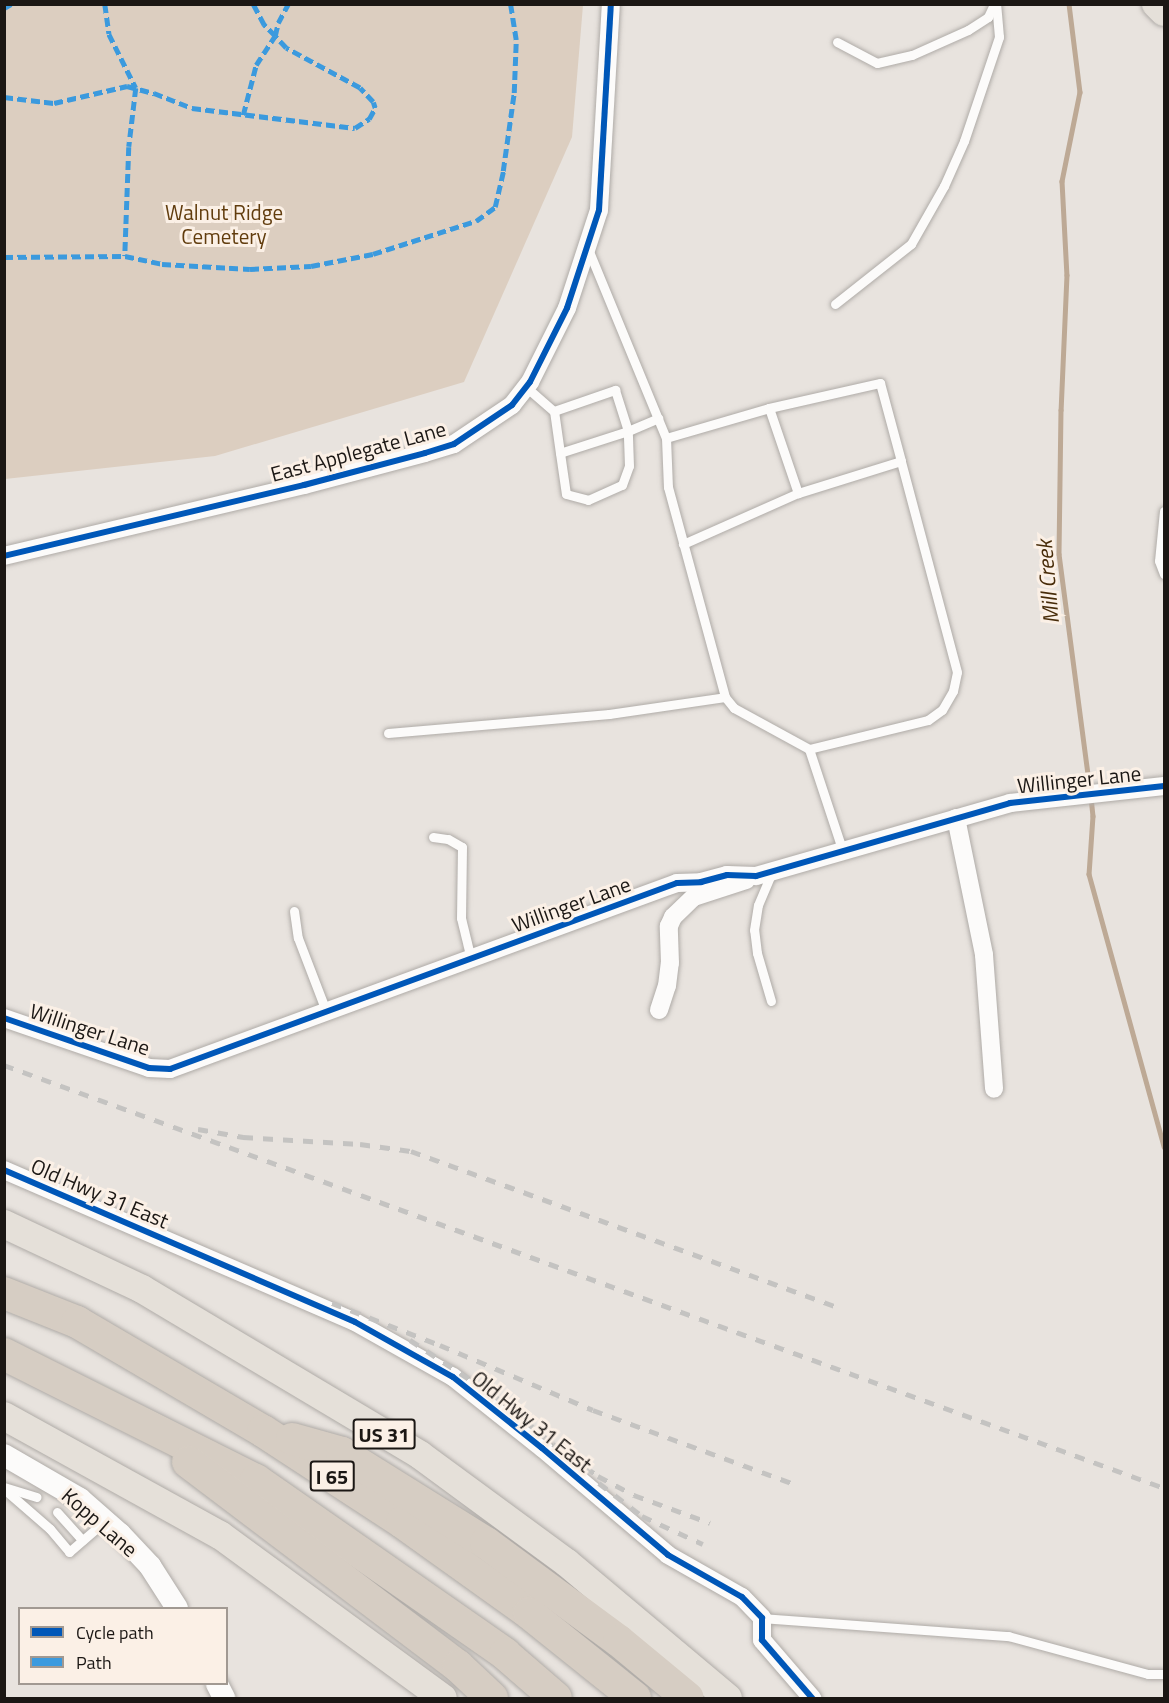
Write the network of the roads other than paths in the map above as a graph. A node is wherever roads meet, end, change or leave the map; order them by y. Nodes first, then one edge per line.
1 (611, 4) edge
2 (995, 4) edge
3 (1156, 4) edge
4 (1164, 12) edge
5 (837, 42) dead end
6 (588, 249) junction
7 (835, 304) dead end
8 (526, 387) junction
9 (769, 408) junction
10 (554, 411) junction
11 (658, 418) junction
12 (628, 431) junction
13 (666, 438) junction
14 (560, 453) junction
15 (901, 461) junction
16 (798, 493) junction
17 (1164, 511) edge
18 (683, 544) junction
19 (4, 556) edge
20 (1164, 574) edge
21 (725, 697) junction
22 (388, 733) dead end
23 (809, 749) junction
24 (1164, 786) edge
25 (956, 818) junction
26 (433, 837) dead end
27 (843, 852) junction
28 (764, 874) junction
29 (294, 911) dead end
30 (471, 959) junction
31 (771, 1001) dead end
32 (659, 1010) dead end
33 (326, 1011) junction
34 (4, 1018) edge
35 (994, 1089) dead end
36 (4, 1170) edge
37 (4, 1224) edge
38 (4, 1293) edge
39 (4, 1354) edge
40 (122, 1413) junction
41 (4, 1416) edge
42 (263, 1431) junction
43 (4, 1455) edge
44 (4, 1488) edge
45 (36, 1497) dead end
46 (57, 1512) dead end
47 (105, 1521) junction
48 (82, 1540) junction
49 (176, 1607) edge
50 (762, 1618) junction
51 (1164, 1674) edge
52 (443, 1698) edge
53 (492, 1698) edge
54 (556, 1698) edge
55 (635, 1698) edge
56 (688, 1698) edge
57 (728, 1698) edge
58 (812, 1698) edge

1 - 6 street, East Applegate Lane
2 - 5 lane
2 - 7 lane
3 - 4 main road
6 - 8 street, East Applegate Lane
6 - 11 lane
8 - 10 lane
8 - 19 street, East Applegate Lane
9 - 13 lane
9 - 15 lane
9 - 16 lane
10 - 12 lane
10 - 14 lane
11 - 12 lane
11 - 13 lane
12 - 14 lane
12 - 14 lane
13 - 18 lane
15 - 16 lane
15 - 23 lane
16 - 18 lane
17 - 20 lane
18 - 21 lane
21 - 22 lane
21 - 23 lane
23 - 27 lane
24 - 25 street, Willinger Lane
25 - 27 street, Willinger Lane
25 - 35 street
26 - 30 lane
27 - 28 street, Willinger Lane
28 - 30 street, Willinger Lane
28 - 31 lane
28 - 32 street
29 - 33 lane
30 - 33 street, Willinger Lane
33 - 34 street, Willinger Lane
36 - 50 street, Old Hwy 31 East
37 - 57 main road, US 31
38 - 42 highway, I 65
39 - 40 highway, I 65
40 - 53 highway
40 - 54 highway, I 65
41 - 52 main road
42 - 55 highway, I 65
42 - 56 highway
43 - 47 street, Kopp Lane
44 - 45 lane
44 - 48 lane
46 - 48 lane
47 - 48 lane
47 - 49 street, Kopp Lane
50 - 51 lane
50 - 58 street

